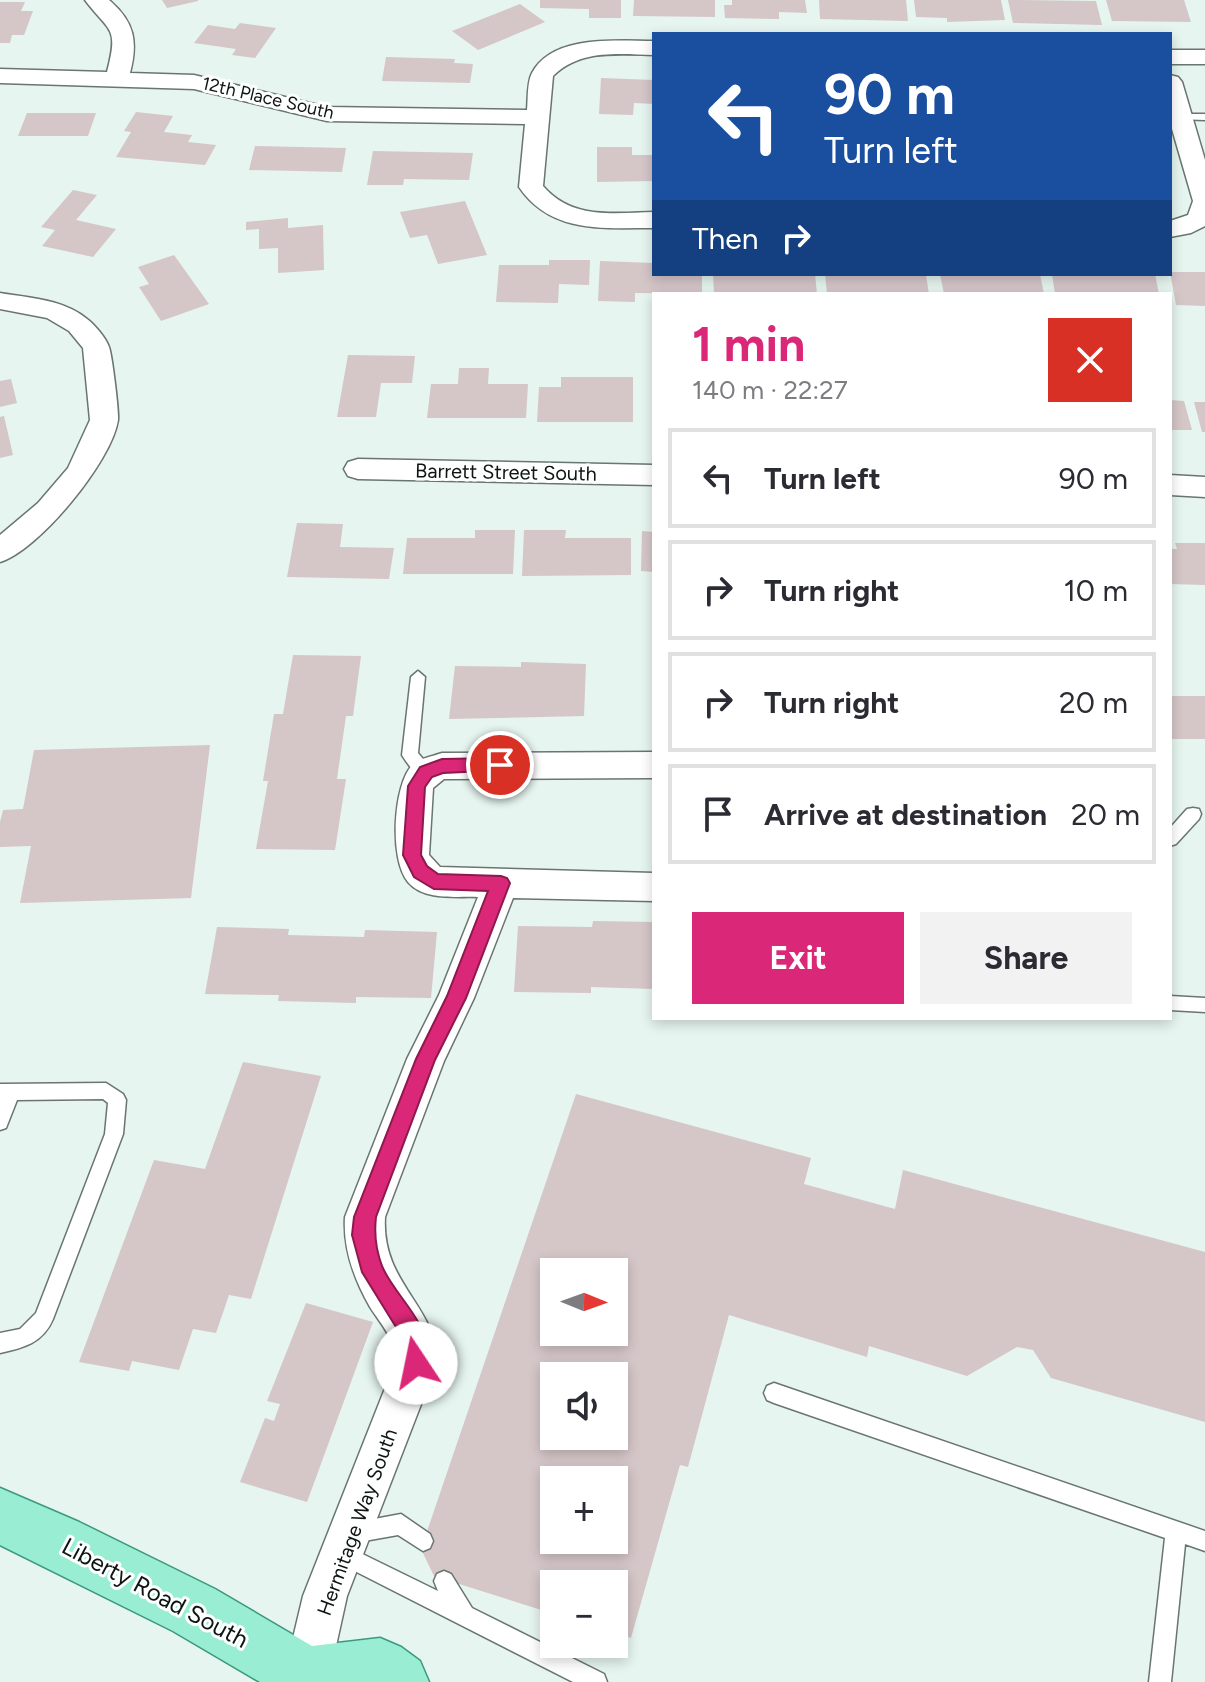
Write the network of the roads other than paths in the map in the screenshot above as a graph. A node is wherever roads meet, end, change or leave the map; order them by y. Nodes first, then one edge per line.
1 (96, 0) edge
2 (652, 48) edge
3 (1172, 57) edge
4 (1205, 57) edge
5 (0, 76) edge
6 (117, 78) junction
7 (1172, 89) edge
8 (537, 117) junction
9 (1180, 117) junction
10 (1205, 117) edge
11 (1205, 201) edge
12 (652, 220) edge
13 (1172, 229) edge
14 (0, 301) edge
15 (358, 469) dead end
16 (652, 475) edge
17 (1172, 485) edge
18 (1205, 487) edge
19 (0, 551) edge
20 (418, 677) dead end
21 (652, 765) edge
22 (426, 772) junction
23 (1193, 814) dead end
24 (1172, 837) edge
25 (501, 883) junction
26 (652, 887) edge
27 (1172, 1003) edge
28 (1205, 1005) edge
29 (6, 1092) edge
30 (0, 1122) edge
31 (0, 1343) edge
32 (774, 1393) dead end
33 (0, 1516) edge
34 (1176, 1531) junction
35 (423, 1541) dead end
36 (1205, 1541) edge
37 (347, 1544) junction
38 (444, 1581) dead end
39 (463, 1613) junction
40 (308, 1679) edge
41 (399, 1682) edge
42 (596, 1682) edge
43 (1160, 1682) edge

1 - 6 street
2 - 8 street
3 - 4 street
5 - 6 street, 12th Place South
6 - 8 street, 12th Place South
7 - 9 street
8 - 12 street
9 - 10 lane
9 - 11 street
11 - 13 street
14 - 19 street
15 - 16 street, Barrett Street South
17 - 18 street
20 - 22 lane
21 - 22 street
22 - 25 street
23 - 24 lane
25 - 26 street
25 - 37 street, Hermitage Way South
27 - 28 lane
29 - 30 lane
29 - 31 lane
32 - 34 lane
33 - 40 main road, Liberty Road South
34 - 36 lane
34 - 43 lane
35 - 37 lane
37 - 39 lane
37 - 40 street, Hermitage Way South
38 - 39 lane
39 - 42 lane
40 - 41 main road

